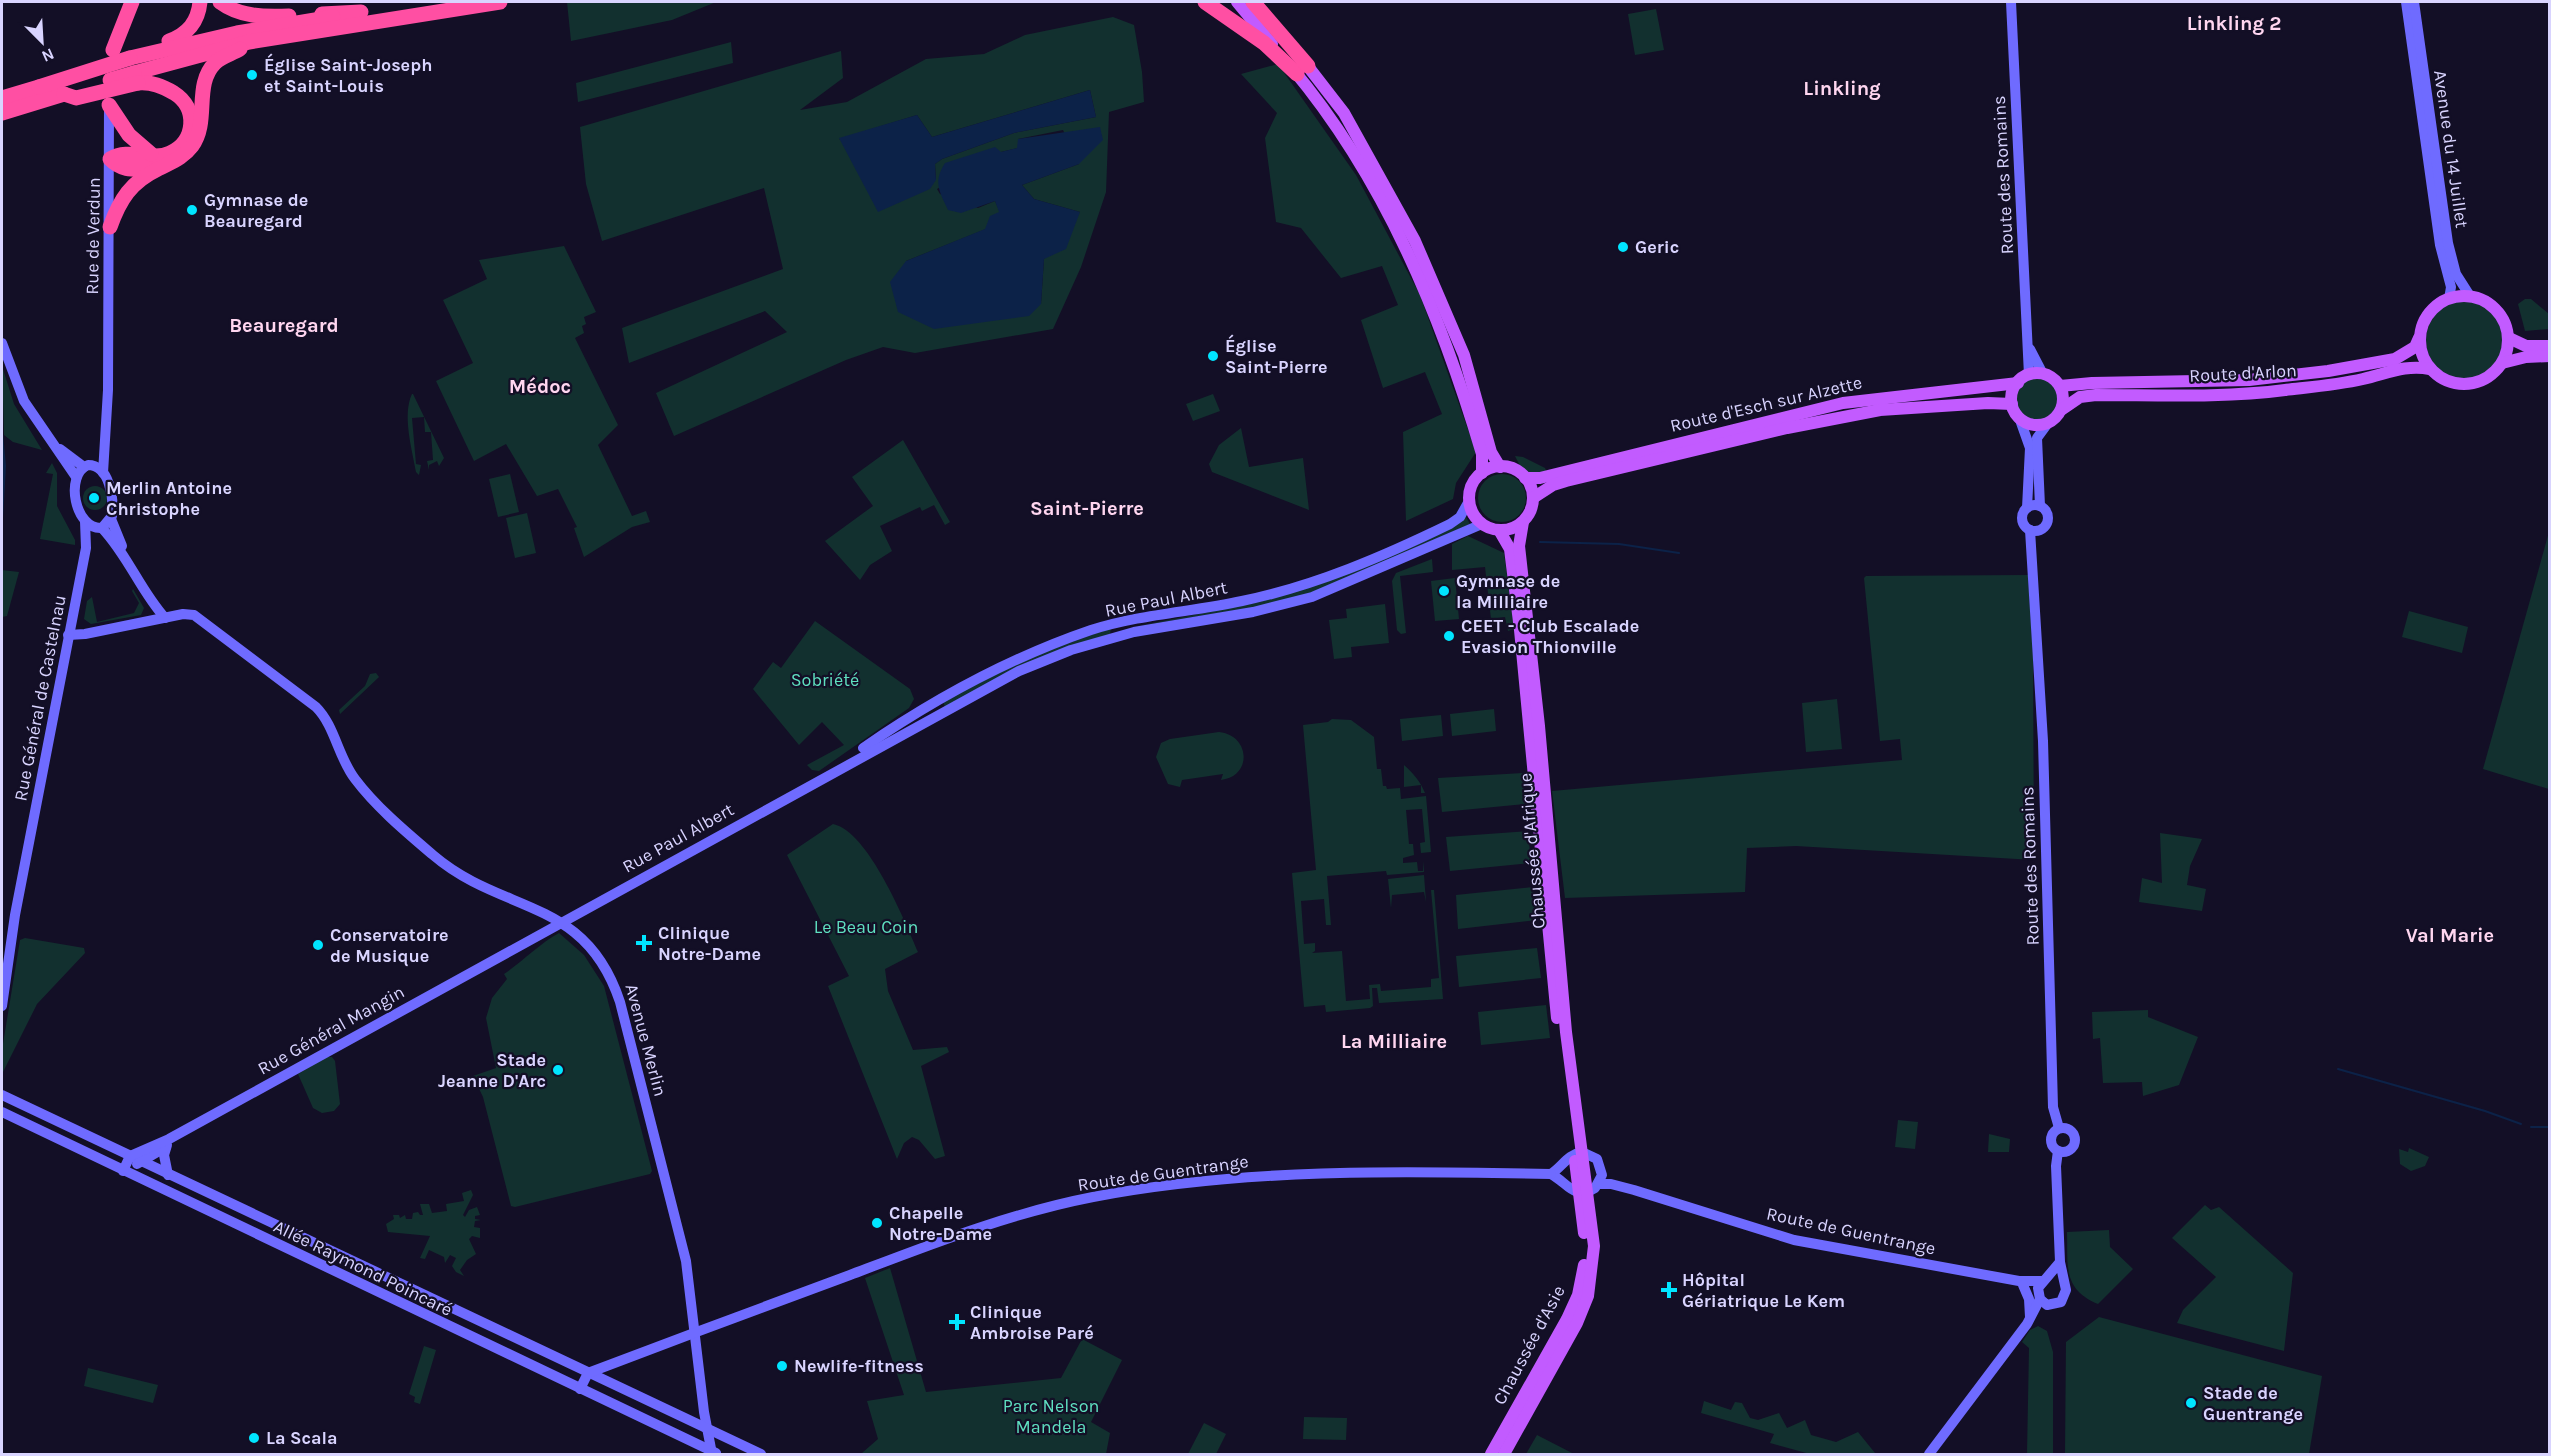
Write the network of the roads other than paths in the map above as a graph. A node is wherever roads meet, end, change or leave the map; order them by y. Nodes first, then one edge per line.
1 (124, 2) edge
2 (132, 2) edge
3 (200, 2) edge
4 (220, 2) edge
5 (432, 2) edge
6 (500, 2) edge
7 (1205, 2) edge
8 (1237, 2) edge
9 (1245, 2) edge
10 (1253, 2) edge
11 (2011, 2) edge
12 (2406, 2) edge
13 (2414, 2) edge
14 (361, 12) junction
15 (249, 42) junction
16 (113, 50) junction
17 (1302, 70) junction
18 (134, 71) junction
19 (2, 98) edge
20 (109, 105) junction
21 (2, 113) edge
22 (110, 159) junction
23 (156, 162) junction
24 (110, 227) junction
25 (2470, 296) junction
26 (2449, 299) junction
27 (2419, 338) junction
28 (2509, 338) junction
29 (2, 343) edge
30 (2029, 346) junction
31 (2550, 346) edge
32 (2550, 356) edge
33 (2502, 363) junction
34 (2430, 369) junction
35 (2043, 374) junction
36 (2029, 375) junction
37 (2018, 383) junction
38 (2060, 386) junction
39 (2012, 404) junction
40 (2061, 410) junction
41 (2019, 417) junction
42 (2048, 423) junction
43 (106, 430) junction
44 (54, 445) junction
45 (88, 465) junction
46 (1500, 466) junction
47 (103, 473) junction
48 (1482, 473) junction
49 (76, 477) junction
50 (1525, 478) junction
51 (1533, 498) junction
52 (1469, 501) junction
53 (2040, 506) junction
54 (2027, 508) junction
55 (111, 519) junction
56 (85, 521) junction
57 (1523, 522) junction
58 (1482, 524) junction
59 (101, 528) junction
60 (2043, 528) junction
61 (1499, 530) junction
62 (2030, 530) junction
63 (87, 546) junction
64 (124, 552) junction
65 (2036, 602) junction
66 (165, 618) junction
67 (68, 635) junction
68 (306, 701) junction
69 (336, 743) junction
70 (812, 783) junction
71 (561, 922) junction
72 (2, 989) edge
73 (2, 1006) edge
74 (2, 1095) edge
75 (2, 1112) edge
76 (2059, 1128) junction
77 (168, 1143) junction
78 (2058, 1151) junction
79 (1578, 1153) junction
80 (130, 1156) junction
81 (142, 1162) junction
82 (123, 1171) junction
83 (168, 1175) junction
84 (1556, 1177) junction
85 (1581, 1177) joint
86 (1604, 1181) junction
87 (1583, 1193) junction
88 (2060, 1262) junction
89 (2046, 1279) junction
90 (2063, 1282) junction
91 (2021, 1283) junction
92 (2042, 1300) junction
93 (2030, 1319) junction
94 (694, 1333) junction
95 (588, 1373) junction
96 (580, 1389) junction
97 (707, 1430) junction
98 (714, 1453) edge
99 (761, 1455) edge
100 (1491, 1455) edge
101 (1504, 1455) edge
102 (1929, 1455) edge

1 - 16 main road, Rue de Verdun
2 - 16 highway
3 - 18 highway
4 - 14 highway
5 - 14 highway
6 - 15 highway
7 - 17 highway
8 - 17 main road
9 - 17 main road
10 - 17 highway
11 - 30 main road, Route des Romains
12 - 26 main road, Avenue du 14 Juillet
13 - 25 main road, Avenue du 14 Juillet
14 - 18 highway
15 - 18 highway
15 - 23 highway
16 - 20 main road, Rue de Verdun
17 - 46 main road
17 - 48 main road
18 - 19 highway, bridge
18 - 21 highway, bridge
18 - 23 highway
20 - 22 main road, Rue de Verdun
20 - 23 highway
22 - 23 highway
22 - 24 main road, Rue de Verdun
23 - 24 highway
24 - 43 main road, Rue de Verdun
25 - 26 main road
25 - 28 main road
26 - 27 main road
27 - 34 main road
27 - 38 main road, Route d'Arlon
28 - 31 main road
28 - 33 main road
29 - 44 main road
30 - 35 main road, Route des Romains
30 - 36 main road, Route des Romains
32 - 33 main road
33 - 34 main road
34 - 40 main road, Route d'Arlon
35 - 36 main road
35 - 38 main road
36 - 37 main road
37 - 39 main road
37 - 50 main road, Route d'Esch sur Alzette
38 - 40 main road
39 - 41 main road
39 - 51 main road
40 - 42 main road
41 - 42 main road
41 - 54 main road, Route des Romains
42 - 53 main road, Route des Romains
43 - 45 main road
43 - 47 main road, Rue de Verdun
44 - 45 main road
44 - 49 main road
45 - 47 main road
45 - 49 main road
46 - 48 main road
46 - 50 main road
47 - 55 main road
48 - 52 main road
49 - 56 main road, Rue Général de Castelnau
50 - 51 main road
51 - 57 main road
52 - 58 main road
52 - 70 main road, Rue Paul Albert
53 - 54 main road
53 - 60 main road, Route des Romains
54 - 62 main road, Route des Romains
55 - 59 main road, Rue Général de Castelnau
55 - 64 main road
56 - 59 main road
56 - 63 main road, Rue Général de Castelnau
57 - 61 main road
57 - 79 main road, Chaussée d'Afrique
58 - 61 main road
58 - 70 main road, Rue Paul Albert
59 - 63 main road, Rue Général de Castelnau
59 - 64 main road
60 - 62 main road
60 - 65 main road, Route des Romains
61 - 79 main road, Chaussée d'Afrique
62 - 65 main road, Route des Romains
63 - 67 main road, Rue Général de Castelnau
64 - 66 main road
65 - 76 main road, Route des Romains
66 - 67 main road
66 - 68 main road
67 - 72 main road, Rue Général de Castelnau
68 - 69 main road, Avenue Merlin
68 - 69 main road, Avenue Merlin
69 - 71 main road, Avenue Merlin
70 - 71 main road, Rue Paul Albert
71 - 77 main road, Rue Général Mangin
71 - 94 main road, Avenue Merlin
72 - 73 main road, Rue Général de Castelnau
74 - 80 main road, Allée Raymond Poincaré
75 - 82 main road, Allée Raymond Poincaré
76 - 78 main road
76 - 78 main road
77 - 80 main road, Rue Général Mangin
77 - 81 main road
77 - 83 main road
78 - 88 main road
79 - 84 main road
79 - 85 main road, Chaussée d'Afrique
79 - 86 main road
80 - 81 main road, Allée Raymond Poincaré
80 - 82 main road
81 - 82 main road
81 - 83 main road, Allée Raymond Poincaré
82 - 96 main road, Allée Raymond Poincaré
83 - 95 main road, Allée Raymond Poincaré
84 - 87 main road
84 - 94 main road, Route de Guentrange
85 - 87 main road, Chaussée d'Asie
86 - 87 main road
86 - 91 main road, Route de Guentrange
87 - 100 main road, Chaussée d'Asie
87 - 101 main road, Chaussée d'Asie
88 - 89 main road
88 - 90 main road
89 - 90 main road
89 - 91 main road, Route de Guentrange
89 - 92 main road
90 - 92 main road
91 - 92 main road, Route de Guentrange
91 - 93 main road
92 - 93 main road
93 - 102 main road
94 - 95 main road, Route de Guentrange
94 - 97 main road, Avenue Merlin
95 - 96 main road
95 - 97 main road, Allée Raymond Poincaré
96 - 98 main road, Allée Raymond Poincaré
97 - 98 main road, Avenue Merlin
97 - 99 main road, Allée Raymond Poincaré

